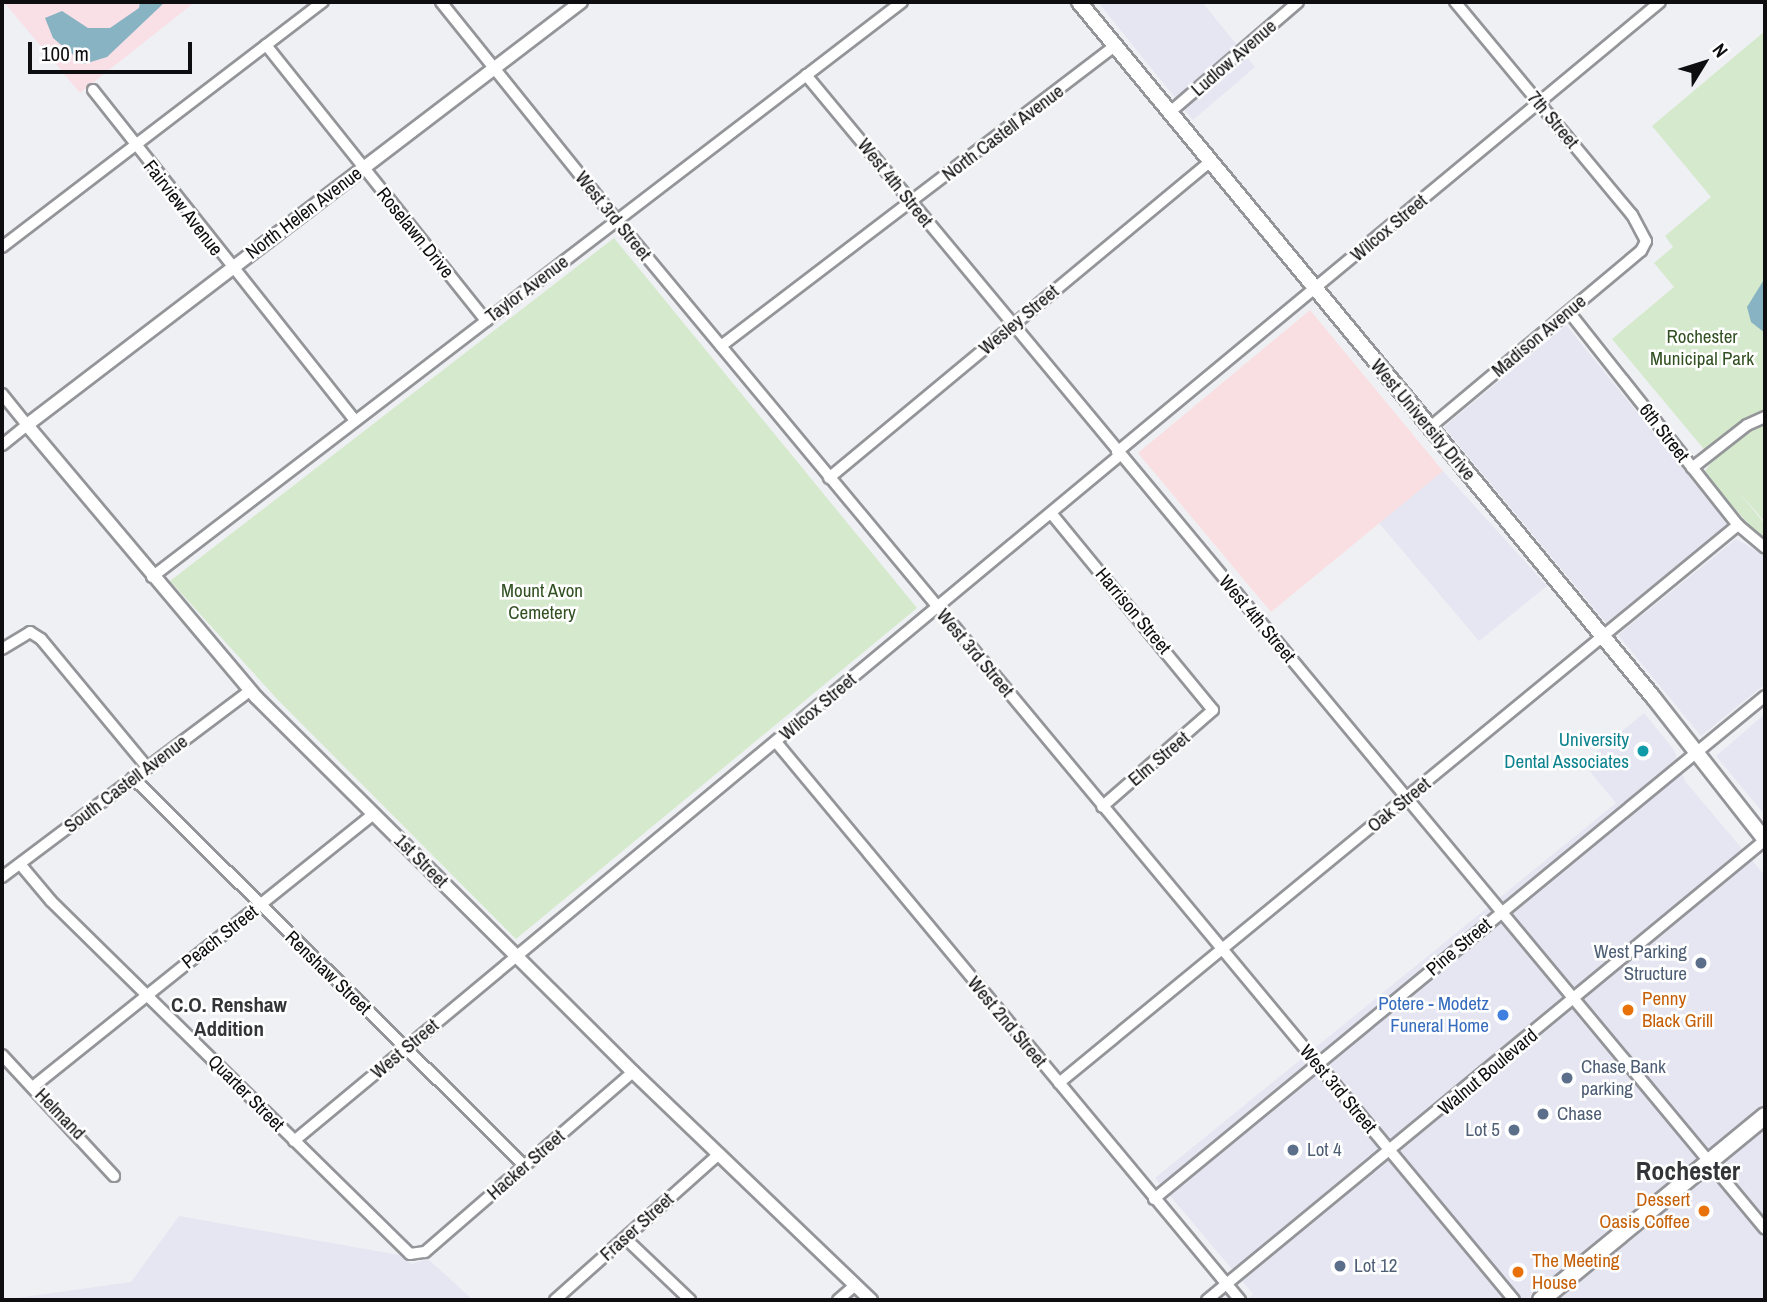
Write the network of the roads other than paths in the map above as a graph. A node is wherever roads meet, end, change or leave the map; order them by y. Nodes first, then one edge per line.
1 (323, 2) edge
2 (441, 2) edge
3 (581, 2) edge
4 (902, 2) edge
5 (1079, 2) edge
6 (1298, 2) edge
7 (1455, 2) edge
8 (1660, 2) edge
9 (266, 45) junction
10 (1116, 45) junction
11 (494, 69) junction
12 (806, 75) junction
13 (93, 90) dead end
14 (1539, 103) junction
15 (1169, 113) junction
16 (134, 146) junction
17 (1209, 162) junction
18 (363, 168) junction
19 (911, 202) junction
20 (617, 221) junction
21 (1646, 241) joint
22 (2, 247) edge
23 (231, 269) junction
24 (1314, 289) junction
25 (1569, 312) junction
26 (486, 321) junction
27 (1013, 325) junction
28 (721, 346) junction
29 (2, 394) edge
30 (1765, 417) edge
31 (355, 421) junction
32 (27, 425) junction
33 (1429, 428) junction
34 (2, 445) edge
35 (1119, 453) junction
36 (1692, 468) junction
37 (829, 478) junction
38 (1051, 513) junction
39 (1738, 525) junction
40 (1765, 548) edge
41 (152, 577) junction
42 (938, 608) junction
43 (1603, 637) junction
44 (2, 649) edge
45 (250, 691) junction
46 (1765, 696) edge
47 (1213, 710) joint
48 (776, 742) junction
49 (1696, 752) junction
50 (148, 767) junction
51 (133, 778) junction
52 (1406, 798) junction
53 (1102, 807) junction
54 (374, 814) junction
55 (1765, 840) edge
56 (20, 864) junction
57 (2, 877) edge
58 (260, 906) junction
59 (1502, 912) junction
60 (1222, 950) junction
61 (516, 957) junction
62 (147, 995) junction
63 (1575, 998) junction
64 (406, 1049) junction
65 (2, 1055) edge
66 (1317, 1064) junction
67 (633, 1072) junction
68 (1059, 1083) junction
69 (34, 1086) junction
70 (1765, 1116) edge
71 (294, 1141) junction
72 (1391, 1152) junction
73 (719, 1154) junction
74 (1709, 1161) junction
75 (525, 1166) junction
76 (114, 1176) dead end
77 (1154, 1199) junction
78 (1765, 1229) edge
79 (625, 1238) junction
80 (417, 1255) joint
81 (855, 1285) junction
82 (1227, 1285) junction
83 (555, 1300) edge
84 (690, 1300) edge
85 (838, 1300) edge
86 (871, 1300) edge
87 (1207, 1300) edge
88 (1240, 1300) edge
89 (1514, 1300) edge
90 (1541, 1300) edge

1 - 9 street
2 - 11 street, West 3rd Street
3 - 11 street, North Helen Avenue
4 - 12 street, Taylor Avenue
5 - 10 main road, West University Drive
6 - 15 street, Ludlow Avenue
7 - 14 street, 7th Street
8 - 14 street, Wilcox Street
9 - 16 street
9 - 18 street, Roselawn Drive
10 - 15 main road, West University Drive
10 - 19 street, North Castell Avenue
11 - 18 street, North Helen Avenue
11 - 20 street, West 3rd Street
12 - 19 street, West 4th Street
12 - 20 street, Taylor Avenue
13 - 16 street, Fairview Avenue
14 - 21 street, 7th Street
14 - 24 street, Wilcox Street
15 - 17 main road, West University Drive
16 - 22 street
16 - 23 street, Fairview Avenue
17 - 24 main road, West University Drive
17 - 27 street, Wesley Street
18 - 23 street, North Helen Avenue
18 - 26 street, Roselawn Drive
19 - 27 street, West 4th Street
19 - 28 street, North Castell Avenue
20 - 26 street, Taylor Avenue
20 - 28 street, West 3rd Street
21 - 25 street, Madison Avenue
23 - 31 street, Fairview Avenue
23 - 32 street, North Helen Avenue
24 - 33 main road, West University Drive
24 - 35 street, Wilcox Street
25 - 33 street, Madison Avenue
25 - 36 street, 6th Street
26 - 31 street, Taylor Avenue
27 - 35 street, West 4th Street
27 - 37 street, Wesley Street
28 - 37 street, West 3rd Street
29 - 32 street, 1st Street
30 - 36 street
31 - 41 street, Taylor Avenue
32 - 34 street
32 - 41 street, 1st Street
33 - 43 main road, West University Drive
35 - 38 street, Wilcox Street
35 - 52 street, West 4th Street
36 - 39 street, 6th Street
37 - 42 street, West 3rd Street
38 - 42 street, Wilcox Street
38 - 47 street, Harrison Street
39 - 40 street, 6th Street
39 - 43 street, Oak Street
41 - 45 street, 1st Street
42 - 48 street, Wilcox Street
42 - 53 street, West 3rd Street
43 - 49 main road, West University Drive
43 - 52 street, Oak Street
44 - 50 street
45 - 50 street, South Castell Avenue
45 - 54 street, 1st Street
46 - 49 street, Pine Street
47 - 53 street, Elm Street
48 - 61 street, Wilcox Street
48 - 68 street, West 2nd Street
49 - 55 main road, West University Drive
49 - 59 street, Pine Street
50 - 51 street, South Castell Avenue
51 - 56 street, South Castell Avenue
51 - 58 street, Renshaw Street
52 - 59 street, West 4th Street
52 - 60 street, Oak Street
53 - 60 street, West 3rd Street
54 - 58 street, Peach Street
54 - 61 street, 1st Street
55 - 63 street, Walnut Boulevard
56 - 57 street, South Castell Avenue
56 - 62 street, Quarter Street
58 - 62 street, Peach Street
58 - 64 street, Renshaw Street
59 - 63 street, West 4th Street
59 - 66 street, Pine Street
60 - 66 street, West 3rd Street
60 - 68 street, Oak Street
61 - 64 street, West Street
61 - 67 street, 1st Street
62 - 69 street, Peach Street
62 - 71 street, Quarter Street
63 - 72 street, Walnut Boulevard
63 - 74 street, West 4th Street
64 - 71 street, West Street
64 - 75 street, Renshaw Street
65 - 69 street, Helmand
66 - 72 street, West 3rd Street
66 - 77 street, Pine Street
67 - 73 street, 1st Street
67 - 75 street, Hacker Street
68 - 77 street, West 2nd Street
69 - 76 street, Helmand
70 - 74 main road
71 - 80 street, Quarter Street
72 - 82 street, Walnut Boulevard
72 - 89 street, West 3rd Street
73 - 79 street, Fraser Street
73 - 81 street, 1st Street
74 - 78 street, West 4th Street
74 - 90 main road
75 - 80 street, Hacker Street
77 - 82 street, West 2nd Street
79 - 83 street, Fraser Street
79 - 84 street
81 - 85 street
81 - 86 street, 1st Street
82 - 87 street, Walnut Boulevard
82 - 88 street, West 2nd Street

